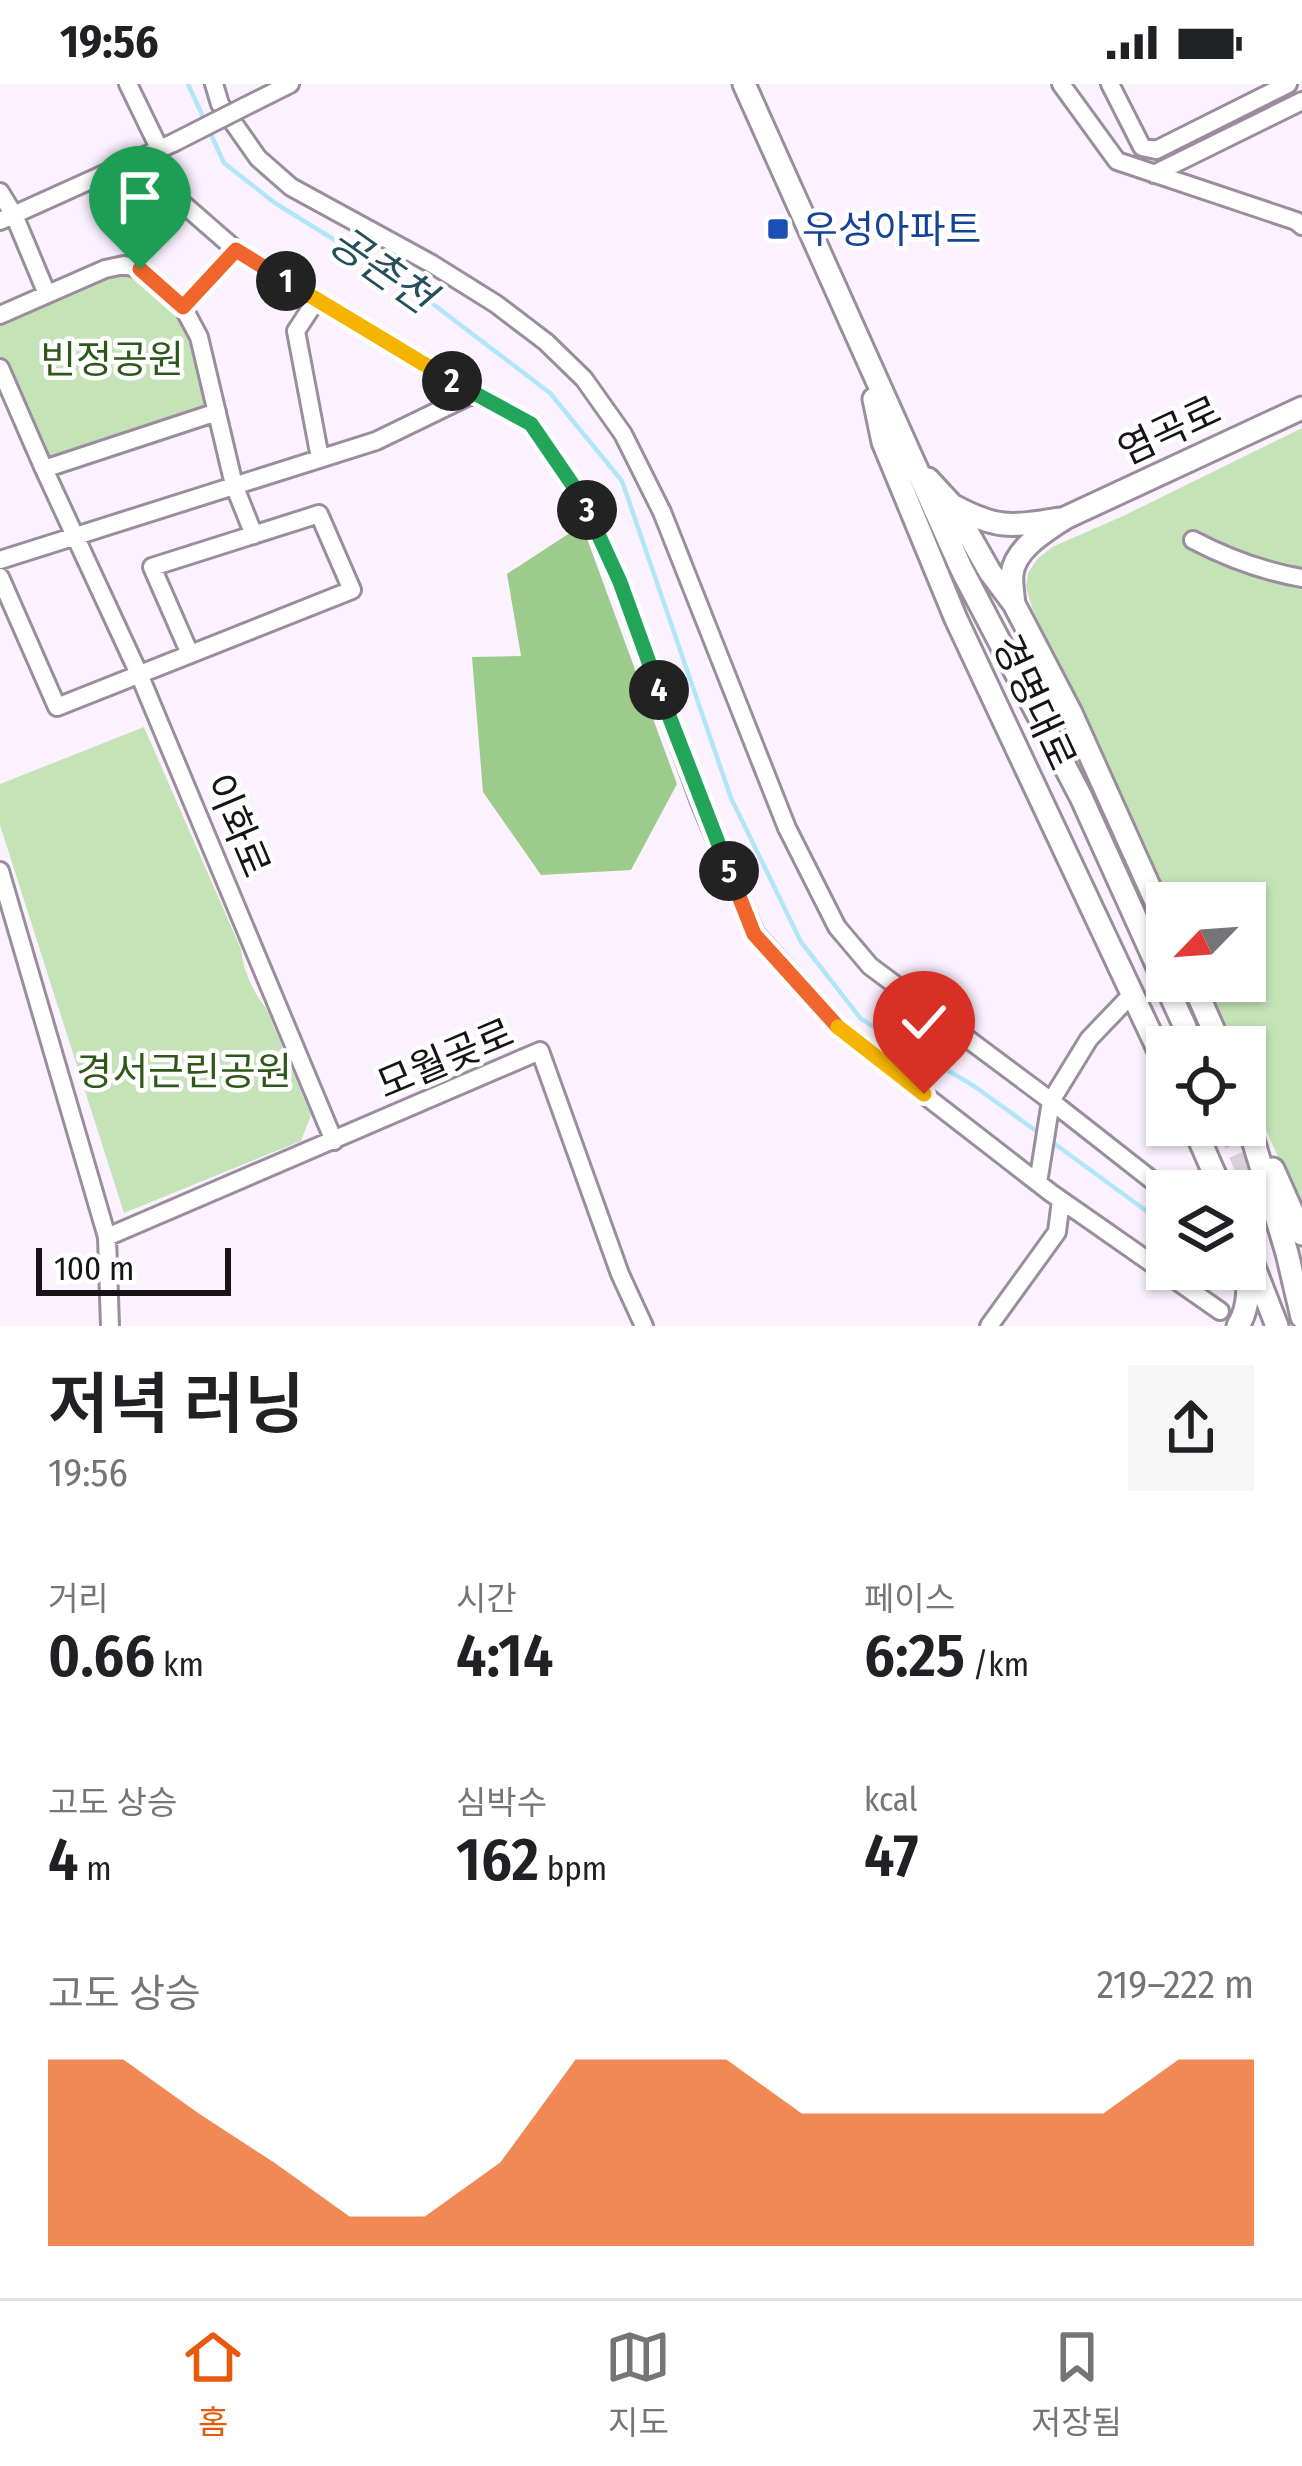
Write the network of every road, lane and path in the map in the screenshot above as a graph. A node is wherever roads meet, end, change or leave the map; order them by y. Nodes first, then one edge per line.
1 (128, 84) edge
2 (214, 84) edge
3 (290, 84) edge
4 (744, 84) edge
5 (1061, 84) edge
6 (1110, 84) edge
7 (1288, 84) edge
8 (1302, 101) edge
9 (166, 146) junction
10 (135, 162) junction
11 (1154, 175) junction
12 (0, 192) edge
13 (1302, 204) edge
14 (1280, 216) junction
15 (7, 218) edge
16 (1302, 226) edge
17 (236, 250) junction
18 (46, 295) junction
19 (317, 299) junction
20 (183, 307) junction
21 (0, 315) edge
22 (865, 358) junction
23 (0, 368) edge
24 (473, 394) junction
25 (1302, 408) edge
26 (217, 412) junction
27 (320, 458) junction
28 (912, 462) junction
29 (44, 469) junction
30 (234, 485) junction
31 (952, 505) junction
32 (1065, 518) junction
33 (254, 535) junction
34 (75, 536) junction
35 (1193, 540) dead end
36 (0, 560) edge
37 (0, 578) edge
38 (1302, 578) edge
39 (1014, 604) junction
40 (190, 654) junction
41 (140, 674) junction
42 (0, 871) edge
43 (1147, 882) edge
44 (1133, 993) junction
45 (1151, 1026) edge
46 (1185, 1026) tunnel mouth
47 (1051, 1105) junction
48 (334, 1141) junction
49 (1256, 1146) edge
50 (1262, 1146) edge
51 (1146, 1176) edge
52 (1039, 1177) junction
53 (1061, 1200) junction
54 (1302, 1234) edge
55 (107, 1237) junction
56 (1249, 1290) edge
57 (1263, 1290) edge
58 (1220, 1311) dead end
59 (1302, 1318) edge
60 (110, 1326) edge
61 (644, 1326) edge
62 (989, 1326) edge
63 (1238, 1326) edge
64 (1277, 1326) edge

1 - 9 street
2 - 47 street
3 - 9 street, bridge
4 - 22 main road, 경명대로
5 - 11 street
6 - 7 street
8 - 11 street
9 - 10 street
10 - 15 street
10 - 17 street
11 - 14 street
12 - 15 street
13 - 14 street
14 - 16 street
15 - 18 street
17 - 19 street
17 - 20 street
18 - 20 street
18 - 21 street
19 - 24 street
19 - 27 street
20 - 26 street
22 - 28 main road, 경명대로
22 - 44 main road, 경명대로
23 - 29 street, 이화로
24 - 27 street
24 - 52 street
25 - 32 main road, 염곡로
26 - 29 street
26 - 30 street
27 - 30 street
28 - 31 main road, 경명대로
28 - 46 main road, 경명대로
29 - 34 street, 이화로
30 - 33 street
30 - 34 street
31 - 32 main road, 염곡로
31 - 39 main road, 경명대로
32 - 39 main road, 염곡로
33 - 40 street
33 - 40 street
34 - 36 street
34 - 41 street, 이화로
35 - 38 street
37 - 41 street
39 - 43 main road, 경명대로
40 - 41 street
41 - 48 street, 이화로
42 - 55 street
44 - 45 main road, 경명대로
44 - 47 street
47 - 51 street
47 - 52 street
48 - 55 street, 모월곶로
48 - 61 street, 모월곶로
49 - 59 main road
50 - 54 main road
52 - 53 street
53 - 58 street
53 - 62 street
55 - 60 street
56 - 63 main road
57 - 64 main road

